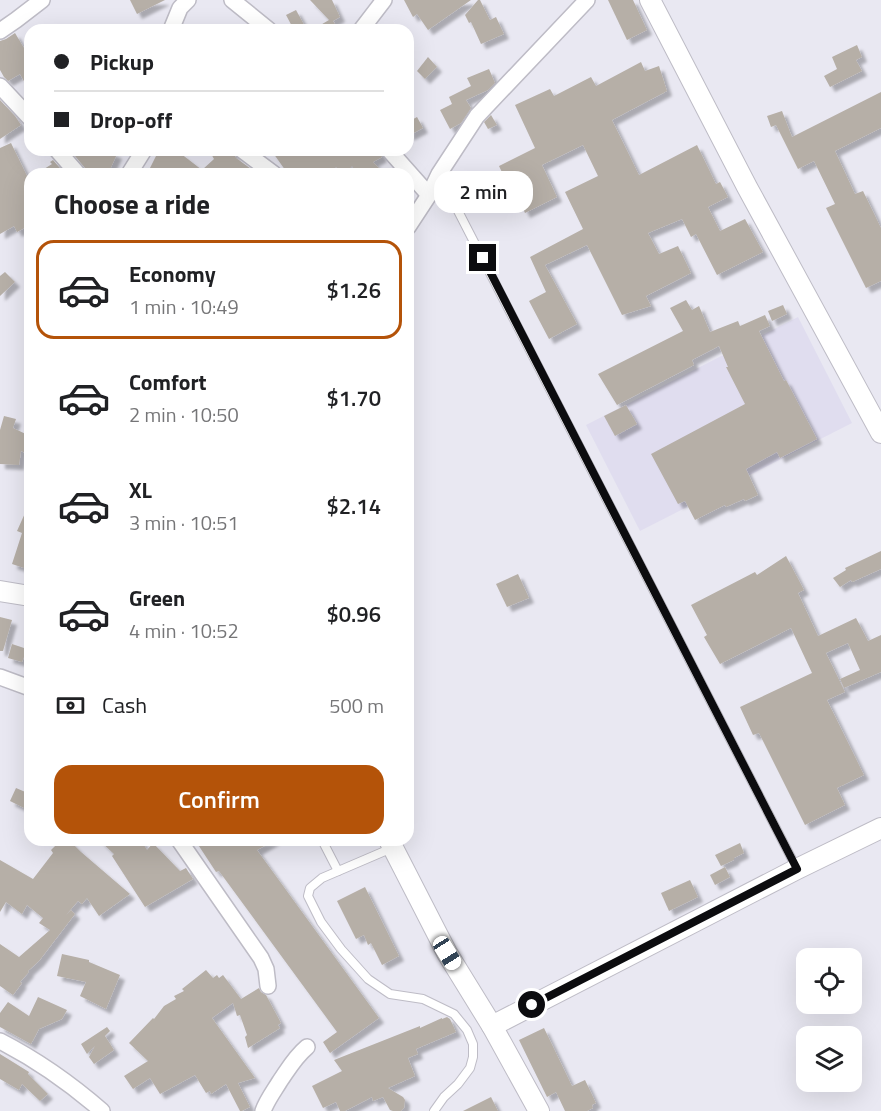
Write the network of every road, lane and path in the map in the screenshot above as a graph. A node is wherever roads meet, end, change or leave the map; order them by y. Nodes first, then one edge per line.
1 (42, 0) edge
2 (188, 0) edge
3 (232, 0) edge
4 (384, 0) edge
5 (587, 0) edge
6 (650, 0) edge
7 (174, 24) edge
8 (262, 24) edge
9 (366, 24) edge
10 (0, 31) edge
11 (1, 91) edge
12 (24, 112) edge
13 (62, 156) edge
14 (250, 156) edge
15 (394, 156) edge
16 (73, 168) edge
17 (266, 168) edge
18 (405, 168) edge
19 (439, 174) junction
20 (414, 178) edge
21 (429, 195) junction
22 (414, 218) edge
23 (881, 433) edge
24 (0, 591) edge
25 (24, 595) edge
26 (0, 677) edge
27 (24, 686) edge
28 (881, 828) edge
29 (182, 846) edge
30 (325, 846) edge
31 (387, 846) edge
32 (392, 846) edge
33 (797, 869) junction
34 (338, 871) junction
35 (268, 986) dead end
36 (492, 1026) junction
37 (0, 1041) edge
38 (307, 1047) dead end
39 (102, 1111) edge
40 (262, 1111) edge
41 (434, 1111) edge
42 (539, 1111) edge

1 - 10 street
2 - 7 street
3 - 8 street
4 - 9 street
5 - 19 street
6 - 23 street
11 - 12 street
13 - 16 street
14 - 17 street
15 - 18 street
19 - 21 street
19 - 33 lane
20 - 21 street
21 - 22 street
24 - 25 street
26 - 27 street
28 - 33 street
29 - 35 street
30 - 34 lane
31 - 34 lane
32 - 36 street
33 - 36 street
34 - 41 lane
36 - 42 street
37 - 39 street
38 - 40 street

